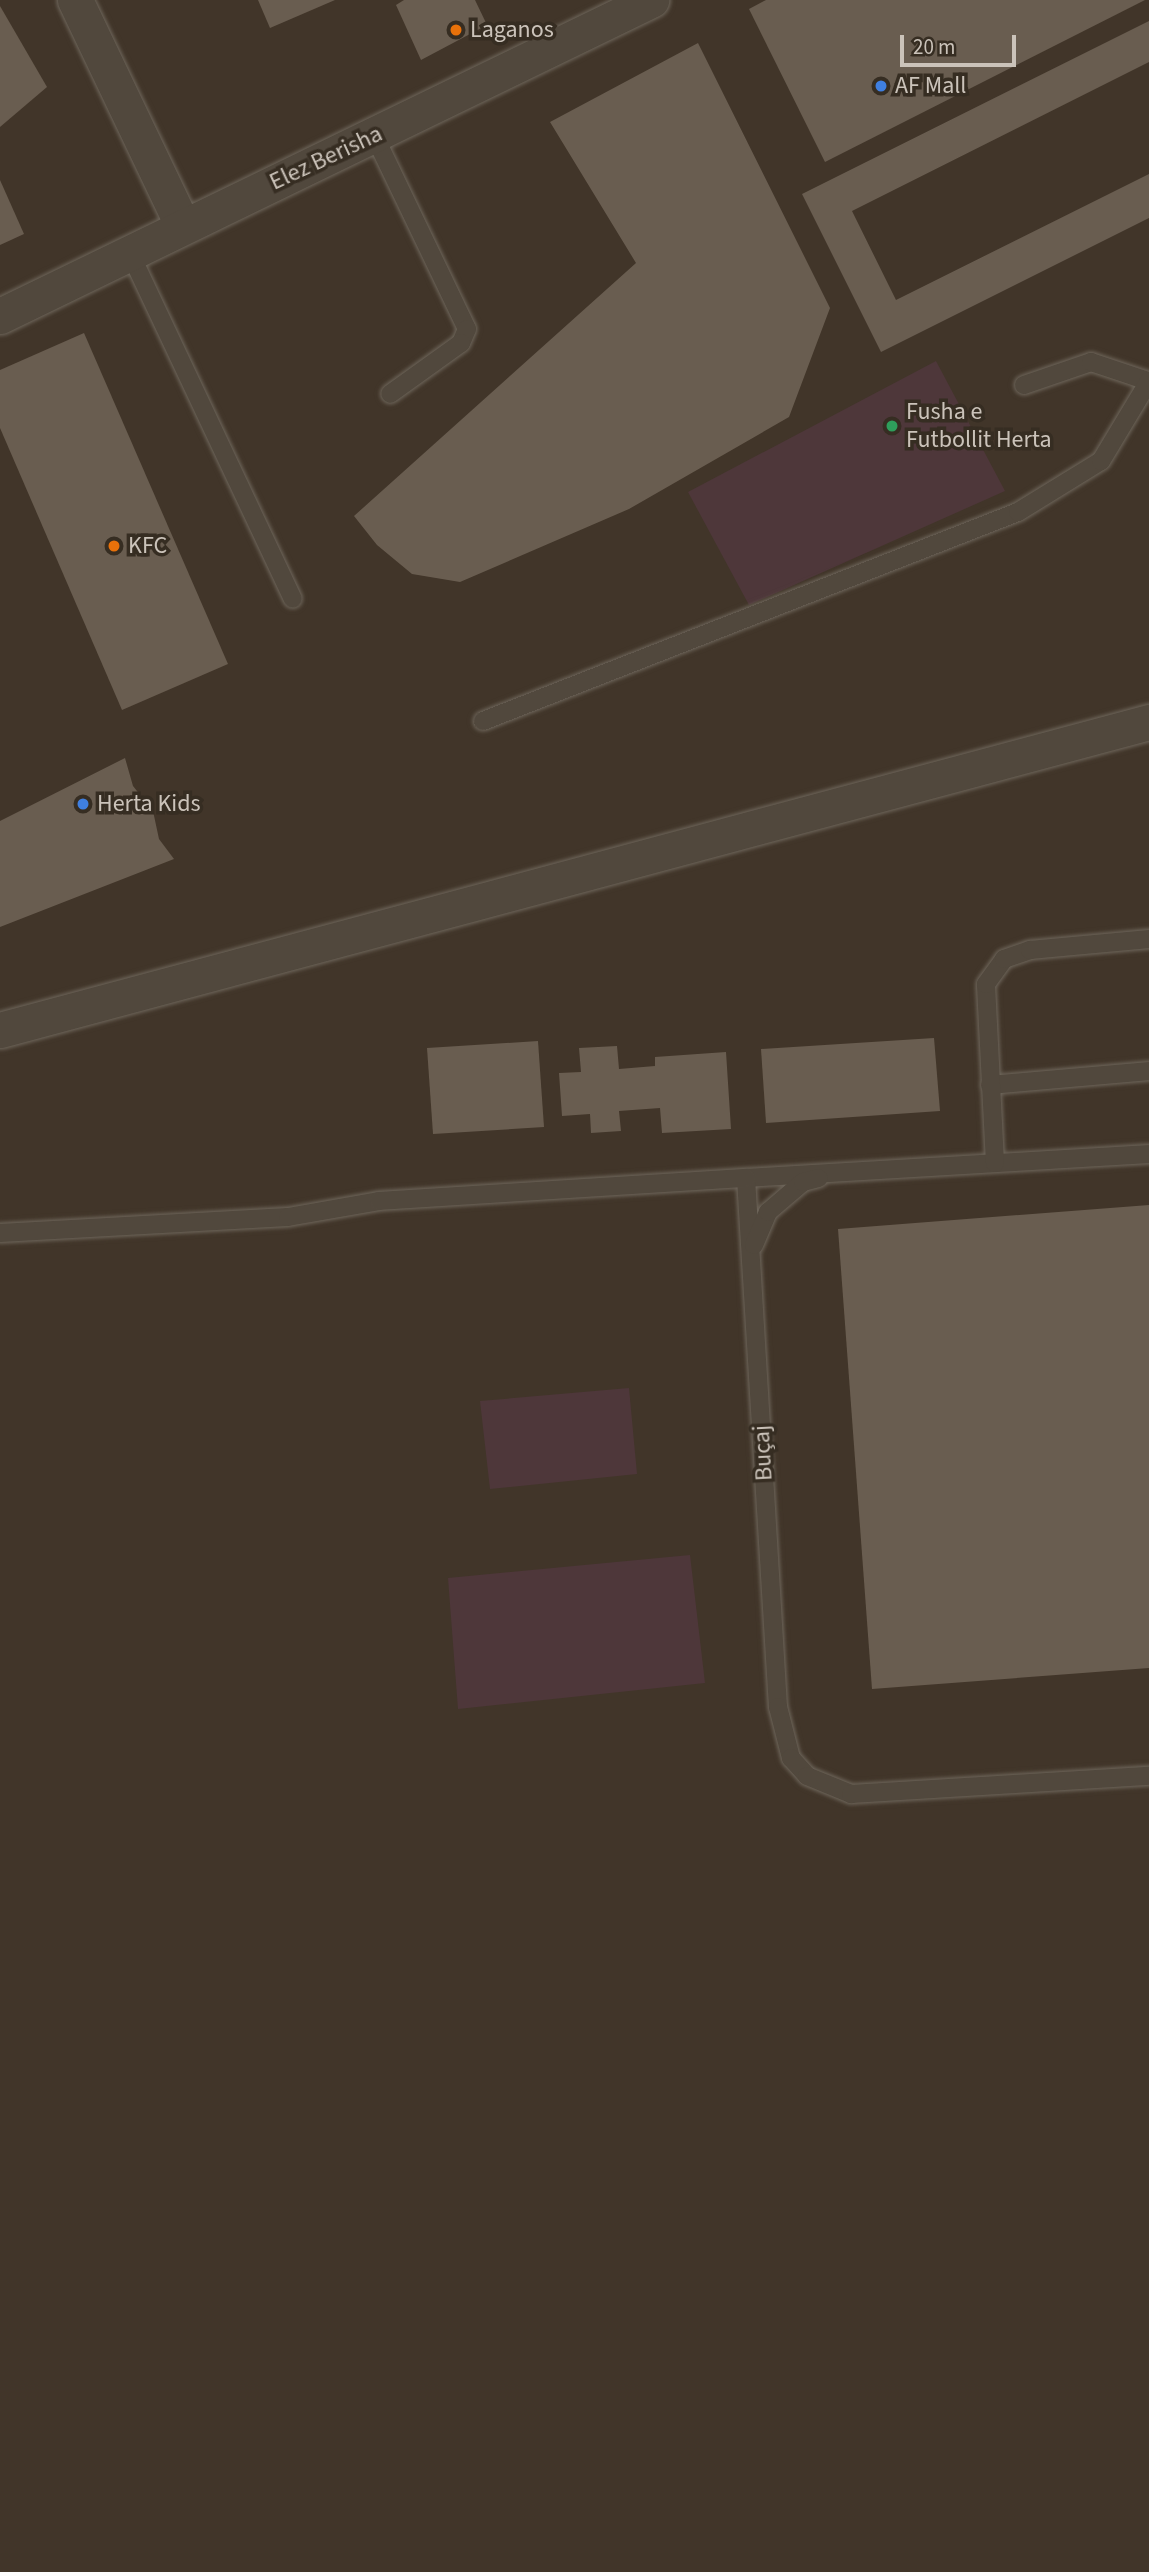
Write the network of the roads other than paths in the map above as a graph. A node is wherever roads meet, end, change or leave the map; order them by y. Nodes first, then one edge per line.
1 (75, 0) edge
2 (652, 0) edge
3 (374, 135) junction
4 (183, 226) junction
5 (130, 253) junction
6 (0, 316) edge
7 (1149, 381) edge
8 (1024, 385) dead end
9 (390, 394) dead end
10 (293, 599) dead end
11 (483, 721) dead end
12 (1149, 722) edge
13 (1149, 939) edge
14 (0, 1030) edge
15 (1149, 1070) edge
16 (990, 1085) junction
17 (1149, 1154) edge
18 (995, 1163) junction
19 (839, 1173) junction
20 (746, 1178) junction
21 (0, 1233) edge
22 (751, 1256) junction
23 (1149, 1776) edge

1 - 4 street
2 - 3 street, Elez Berisha
3 - 4 street, Elez Berisha
3 - 9 lane
4 - 5 street, Elez Berisha
5 - 6 street, Elez Berisha
5 - 10 lane
7 - 8 lane
7 - 11 lane
12 - 14 street
13 - 16 lane
15 - 16 lane
16 - 18 lane
17 - 18 lane
18 - 19 lane
19 - 20 lane
19 - 22 lane
20 - 21 lane
20 - 22 lane, Buçaj
22 - 23 lane, Buçaj

